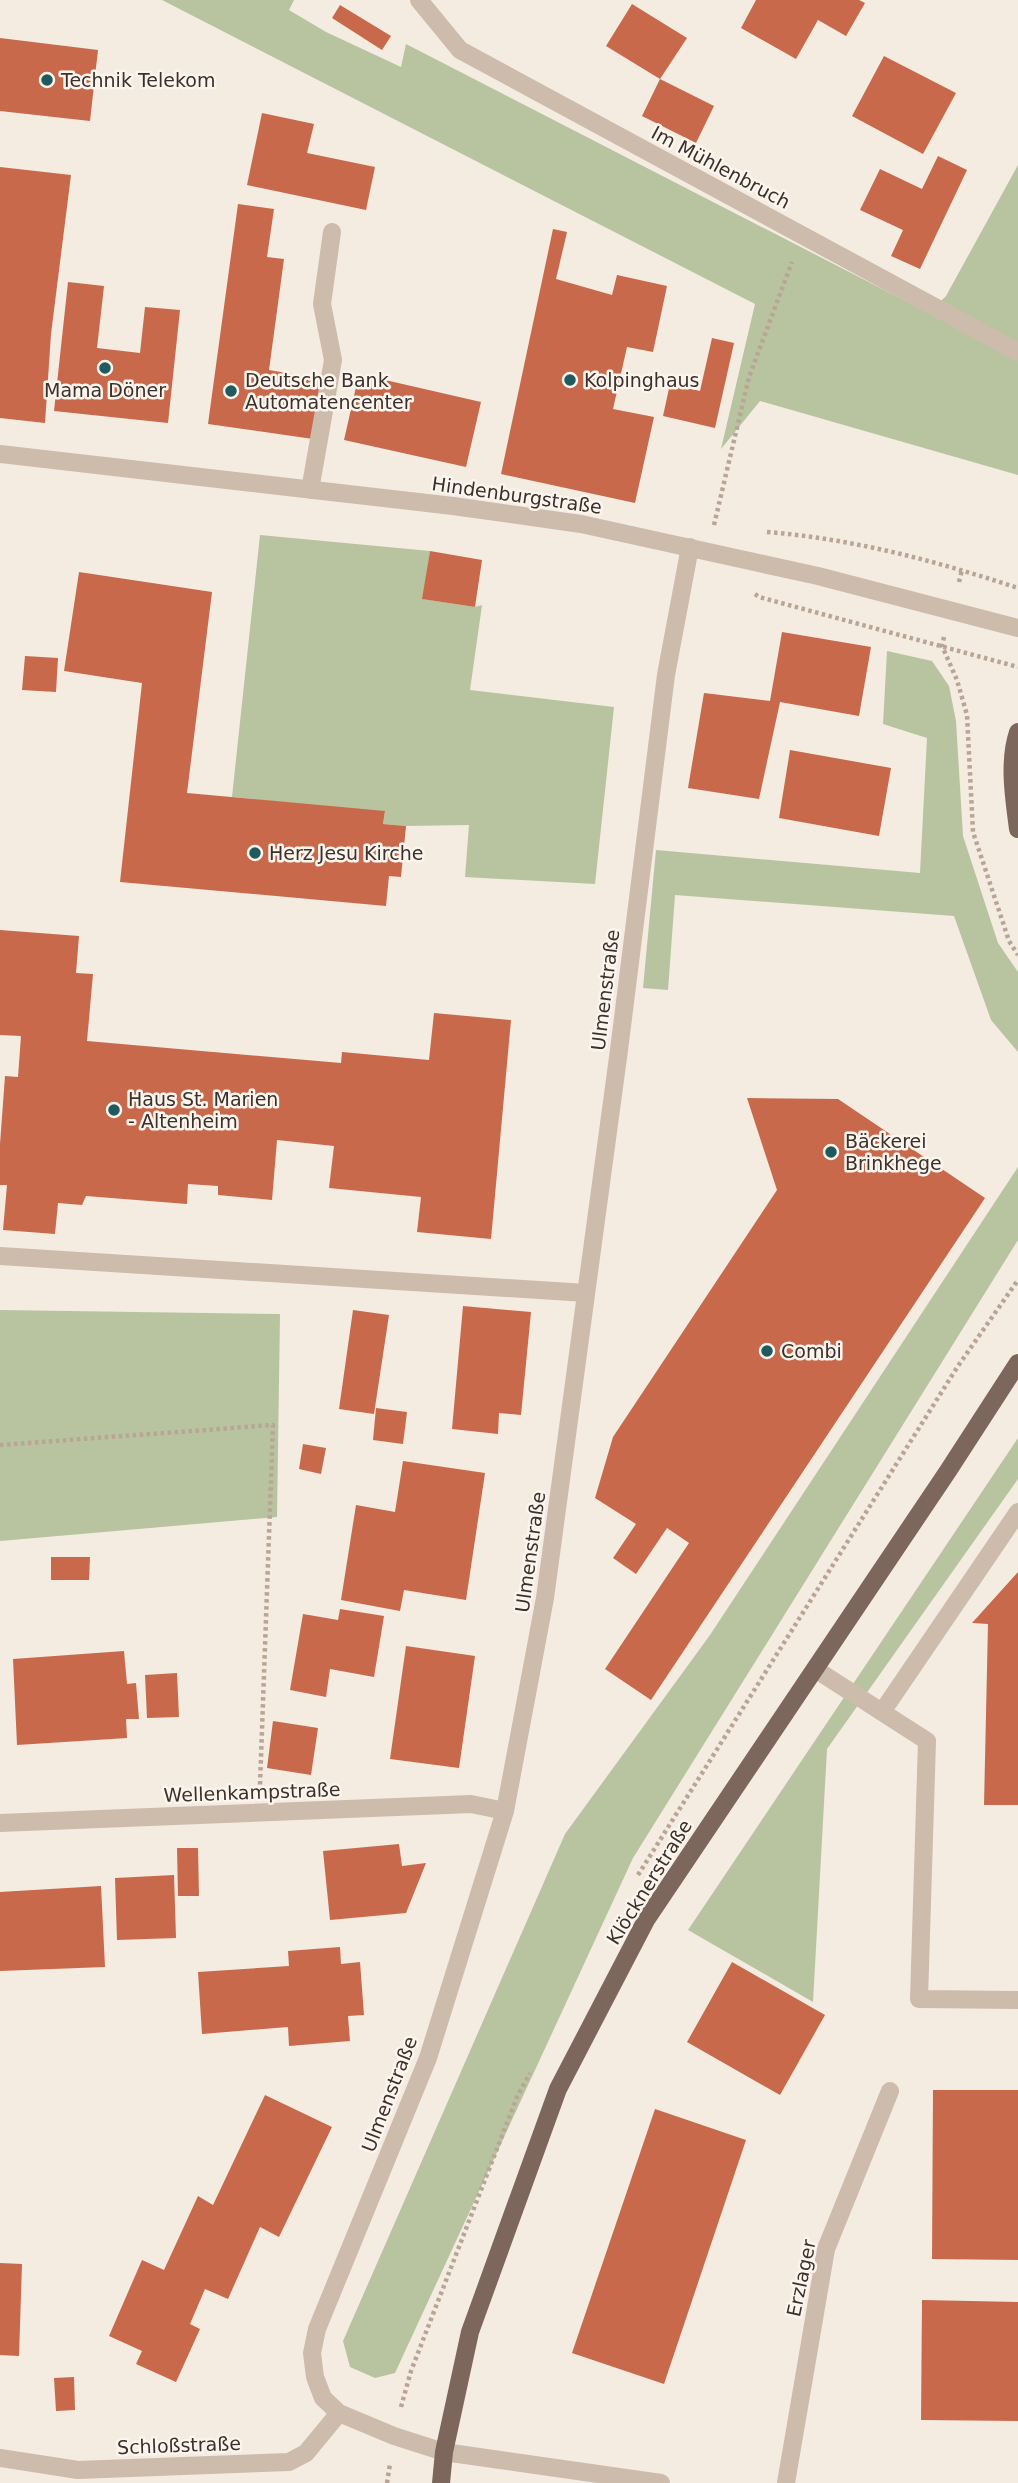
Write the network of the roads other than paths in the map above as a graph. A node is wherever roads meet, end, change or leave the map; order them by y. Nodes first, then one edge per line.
1 (419, 0) edge
2 (332, 232) dead end
3 (1018, 352) edge
4 (0, 454) edge
5 (310, 490) junction
6 (699, 549) junction
7 (1018, 628) edge
8 (1018, 732) edge
9 (1018, 829) edge
10 (0, 1256) edge
11 (586, 1293) junction
12 (1018, 1363) edge
13 (1018, 1512) edge
14 (815, 1669) junction
15 (882, 1712) junction
16 (505, 1811) junction
17 (0, 1822) edge
18 (1018, 2000) edge
19 (890, 2091) dead end
20 (339, 2413) junction
21 (444, 2452) junction
22 (0, 2458) edge
23 (441, 2483) edge
24 (661, 2483) edge
25 (786, 2483) edge

1 - 3 street, Im Mühlenbruch
2 - 5 street
4 - 5 street, Hindenburgstraße
5 - 6 street, Hindenburgstraße
6 - 7 street, Hindenburgstraße
6 - 11 street, Ulmenstraße
8 - 9 main road
10 - 11 street
11 - 16 street, Ulmenstraße
12 - 14 main road, Klöcknerstraße
13 - 15 street
14 - 15 street
14 - 21 main road, Klöcknerstraße
15 - 18 street
16 - 17 street, Wellenkampstraße
16 - 20 street, Ulmenstraße
19 - 25 street, Erzlager
20 - 21 street, Ulmenstraße
20 - 22 street, Schloßstraße
21 - 23 main road, Klöcknerstraße
21 - 24 street

